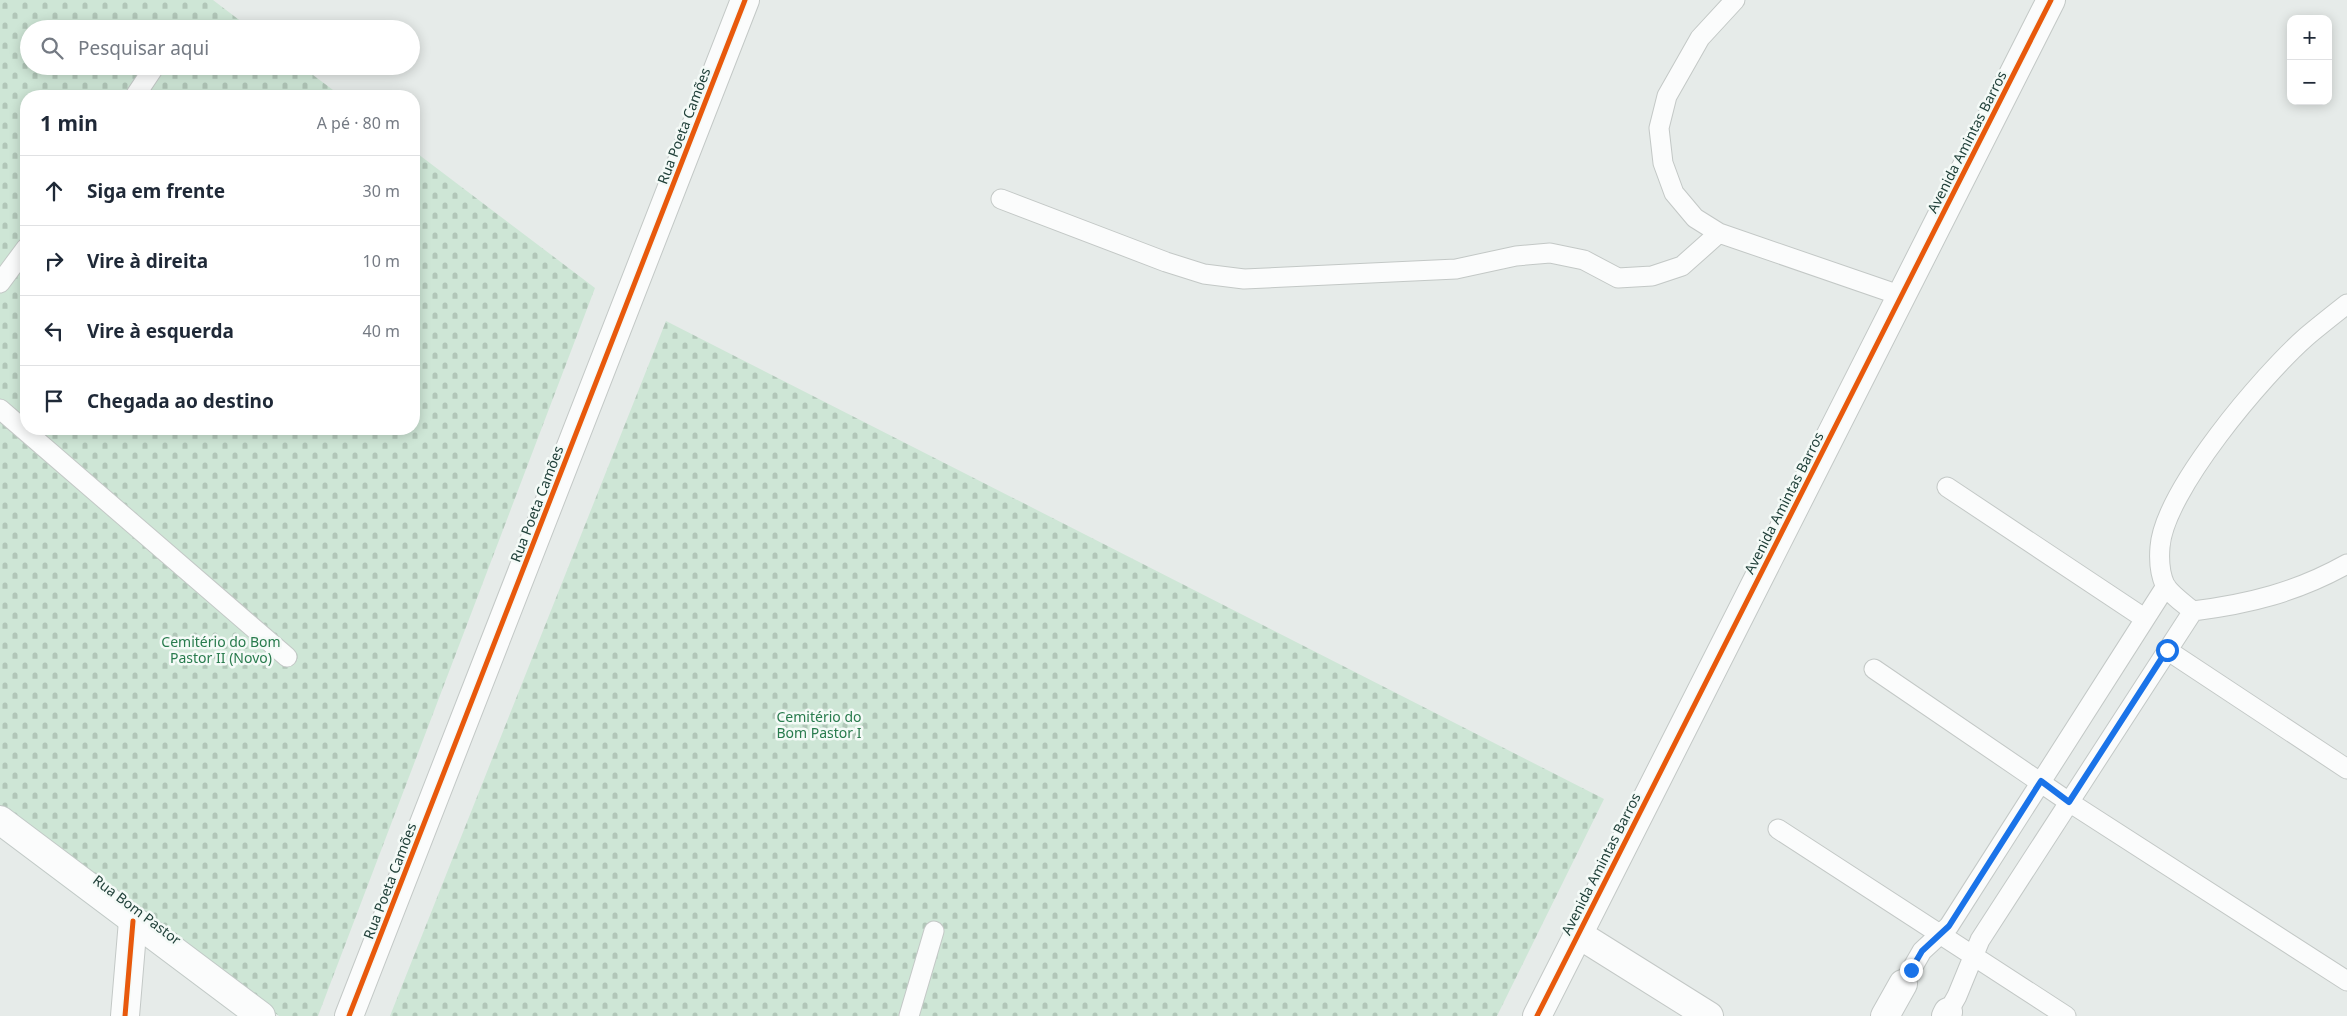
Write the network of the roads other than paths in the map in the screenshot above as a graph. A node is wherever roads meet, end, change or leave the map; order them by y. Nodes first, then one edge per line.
1 (745, 0) edge
2 (1735, 0) edge
3 (2051, 0) edge
4 (150, 75) edge
5 (139, 90) edge
6 (1001, 199) dead end
7 (1718, 233) junction
8 (20, 256) edge
9 (0, 283) edge
10 (1902, 296) junction
11 (2347, 304) edge
12 (0, 409) edge
13 (20, 426) edge
14 (30, 435) edge
15 (1947, 488) dead end
16 (2347, 564) edge
17 (2166, 586) junction
18 (2193, 611) junction
19 (2144, 618) junction
20 (2167, 650) junction
21 (287, 657) dead end
22 (1874, 669) dead end
23 (2347, 769) edge
24 (2041, 781) junction
25 (2069, 802) junction
26 (0, 820) edge
27 (1778, 829) dead end
28 (133, 921) junction
29 (934, 931) dead end
30 (1578, 934) junction
31 (1940, 934) junction
32 (1973, 956) junction
33 (2347, 981) edge
34 (1903, 984) joint
35 (1947, 1014) edge
36 (125, 1016) edge
37 (261, 1016) edge
38 (350, 1016) edge
39 (909, 1016) edge
40 (1537, 1016) edge
41 (1709, 1016) edge
42 (1886, 1016) edge
43 (2066, 1016) edge

1 - 38 street, Rua Poeta Camões
2 - 7 lane
3 - 10 street, Avenida Amintas Barros
4 - 5 lane
6 - 7 lane
7 - 10 lane
8 - 9 lane
10 - 30 street, Avenida Amintas Barros
11 - 17 lane
12 - 13 lane
14 - 21 lane
15 - 19 lane
16 - 18 lane
17 - 18 lane
17 - 19 lane
18 - 20 lane
19 - 24 lane
20 - 23 lane
20 - 25 lane
22 - 24 lane
24 - 25 lane
24 - 31 lane
25 - 32 lane
25 - 33 lane
26 - 28 street, Rua Bom Pastor
27 - 31 lane
28 - 36 street
28 - 37 street, Rua Bom Pastor
29 - 39 lane
30 - 40 street, Avenida Amintas Barros
30 - 41 street
31 - 32 lane
31 - 34 lane
32 - 35 lane
32 - 43 lane
34 - 42 street

